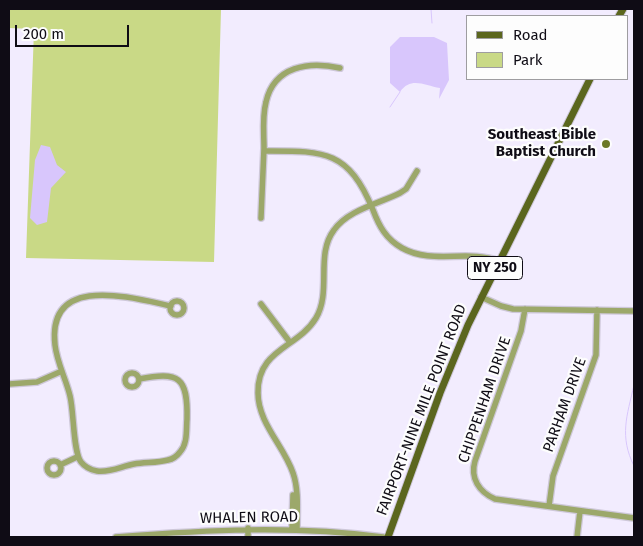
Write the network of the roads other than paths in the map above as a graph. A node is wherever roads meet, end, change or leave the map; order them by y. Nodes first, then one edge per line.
1 (340, 68) dead end
2 (590, 80) edge
3 (264, 151) junction
4 (417, 171) dead end
5 (371, 206) junction
6 (261, 218) dead end
7 (499, 261) junction
8 (481, 297) junction
9 (262, 304) dead end
10 (171, 306) dead end
11 (525, 309) junction
12 (598, 310) junction
13 (634, 311) edge
14 (289, 341) junction
15 (62, 371) junction
16 (139, 379) dead end
17 (9, 384) edge
18 (78, 457) junction
19 (60, 465) dead end
20 (549, 506) junction
21 (580, 510) junction
22 (634, 518) edge
23 (248, 528) junction
24 (294, 529) junction
25 (177, 535) edge
26 (116, 537) edge
27 (248, 537) edge
28 (383, 537) edge
29 (388, 537) edge
30 (577, 537) edge

1 - 3 street
2 - 7 main road, FAIRPORT-NINE MILE POINT ROAD / NY 250
3 - 5 street
3 - 6 street
4 - 5 street
5 - 7 street
5 - 14 street
7 - 8 main road, FAIRPORT-NINE MILE POINT ROAD / NY 250
8 - 11 street
8 - 29 main road, FAIRPORT-NINE MILE POINT ROAD / NY 250
9 - 14 street
10 - 15 street
11 - 12 street
11 - 20 street, CHIPPENHAM DRIVE
12 - 13 street
12 - 20 street, PARHAM DRIVE
14 - 24 street
15 - 17 street
15 - 18 street
16 - 18 street
18 - 19 street
20 - 21 street, CHIPPENHAM DRIVE
21 - 22 street, CHIPPENHAM DRIVE
21 - 30 street
23 - 24 street, WHALEN ROAD
23 - 25 street, WHALEN ROAD
23 - 27 street
24 - 28 street, WHALEN ROAD
25 - 26 street, WHALEN ROAD

